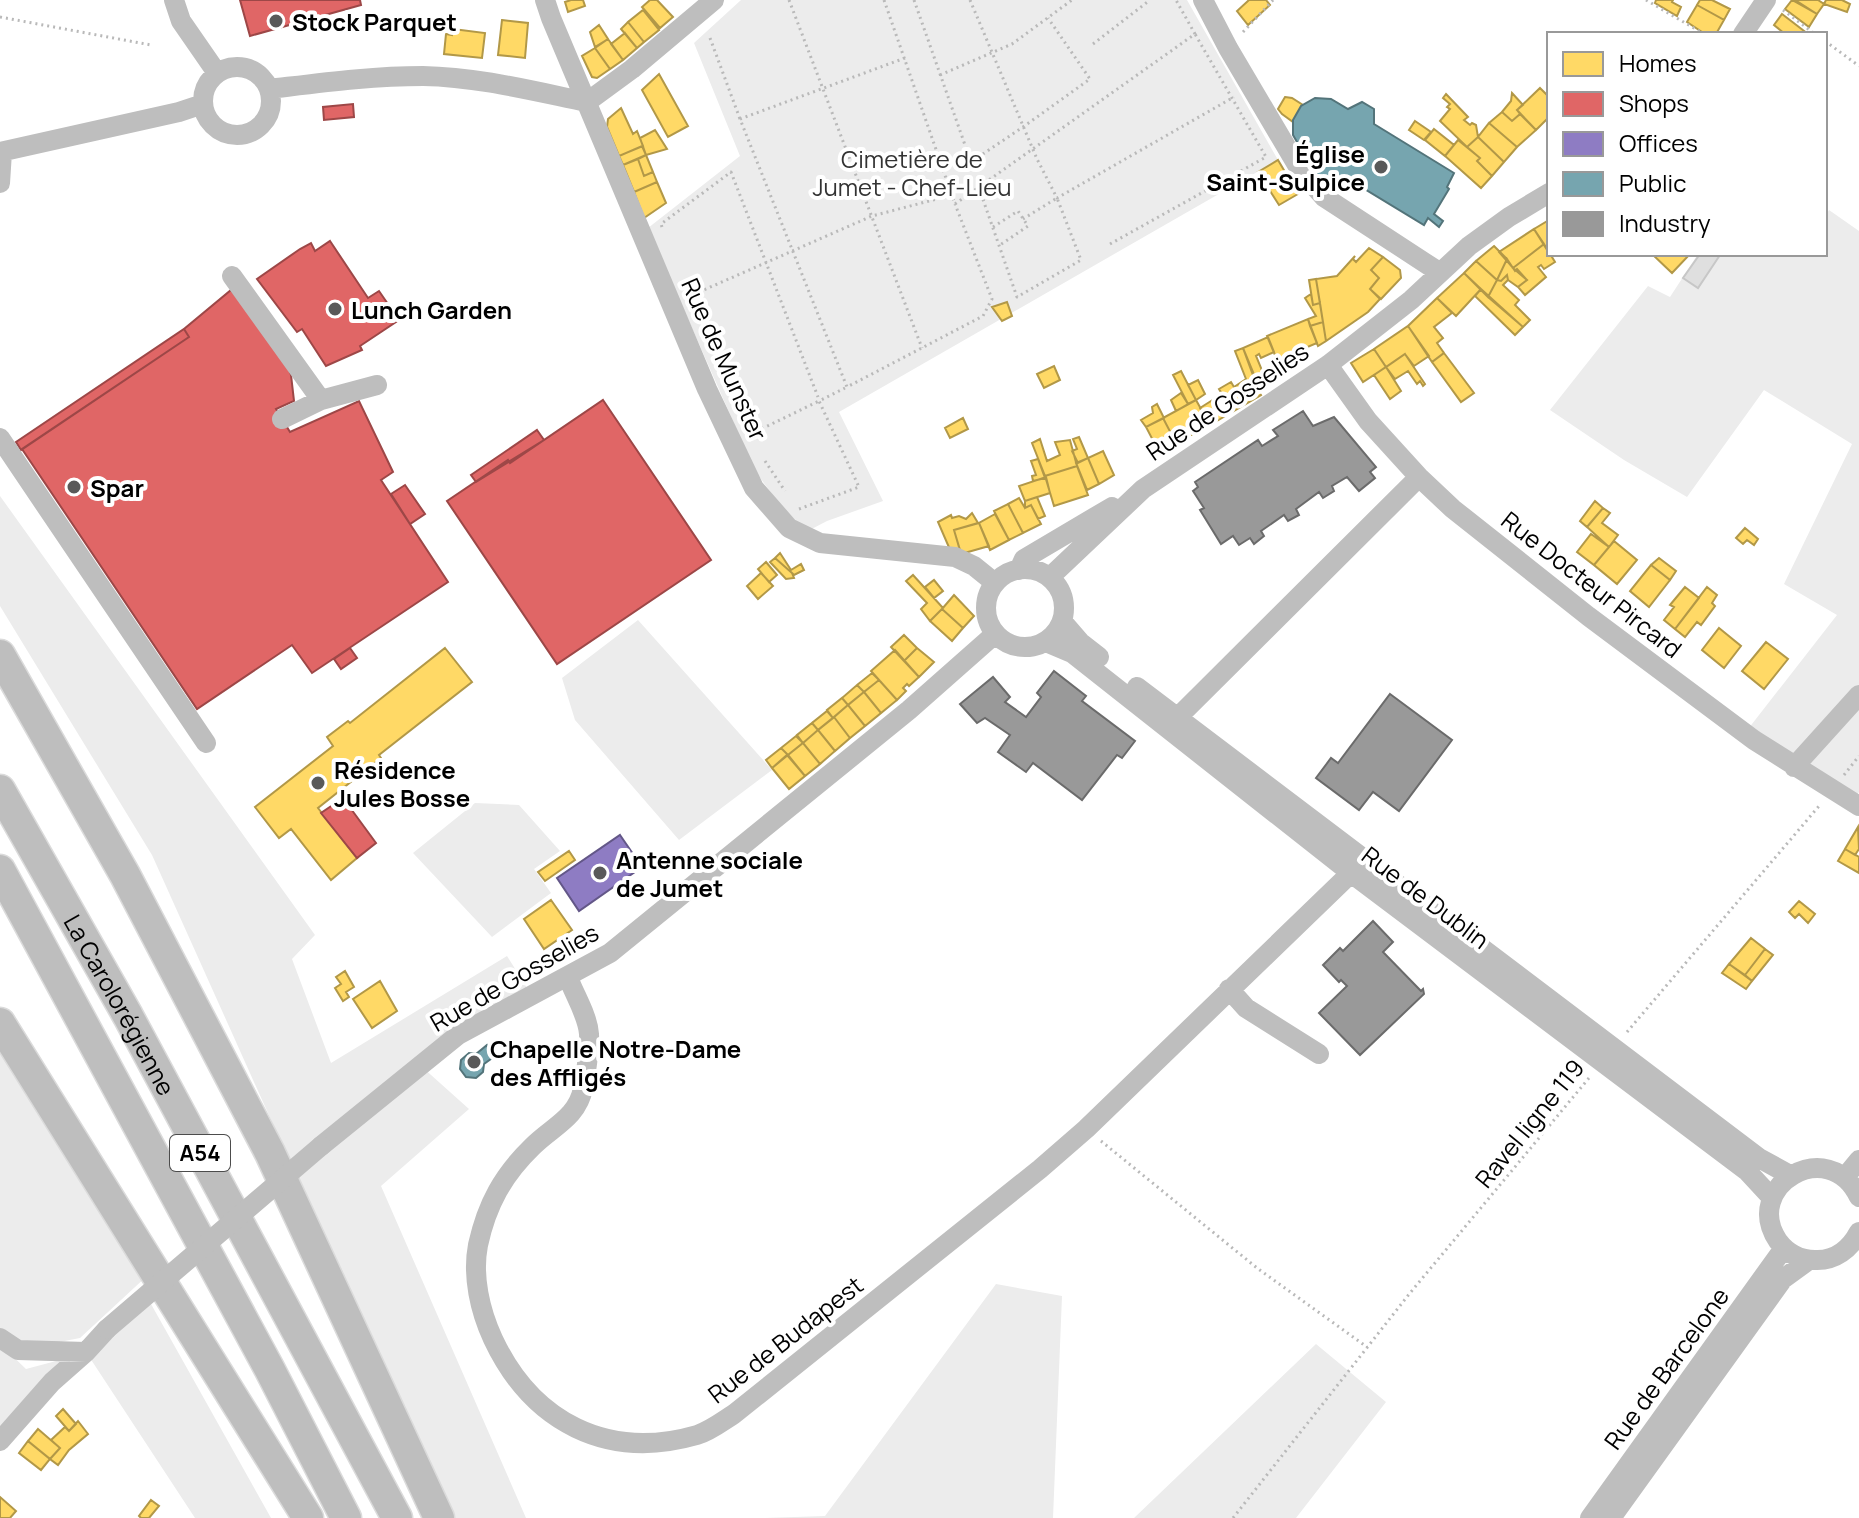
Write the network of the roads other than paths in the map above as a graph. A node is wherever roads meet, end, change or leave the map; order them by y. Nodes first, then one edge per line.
1 (174, 0) edge
2 (545, 0) edge
3 (714, 0) edge
4 (1203, 0) edge
5 (1774, 4) edge
6 (1745, 32) edge
7 (217, 73) junction
8 (269, 89) junction
9 (587, 102) junction
10 (203, 104) junction
11 (1, 152) edge
12 (0, 183) edge
13 (1547, 194) edge
14 (1439, 272) junction
15 (232, 276) dead end
16 (1328, 365) junction
17 (377, 385) dead end
18 (321, 400) junction
19 (282, 419) dead end
20 (0, 438) edge
21 (1419, 477) junction
22 (1143, 489) junction
23 (1019, 570) junction
24 (1050, 577) junction
25 (995, 583) junction
26 (1062, 621) junction
27 (995, 634) junction
28 (1046, 642) junction
29 (0, 655) edge
30 (1859, 695) edge
31 (1177, 718) junction
32 (206, 743) dead end
33 (1794, 767) junction
34 (0, 790) edge
35 (1859, 806) edge
36 (0, 870) edge
37 (1351, 873) junction
38 (568, 977) junction
39 (1229, 989) junction
40 (0, 1023) edge
41 (1319, 1054) dead end
42 (1608, 1054) junction
43 (1859, 1160) edge
44 (1790, 1175) junction
45 (1845, 1177) junction
46 (1859, 1197) edge
47 (1772, 1198) junction
48 (1857, 1239) edge
49 (1784, 1248) junction
50 (1809, 1260) junction
51 (0, 1338) edge
52 (86, 1352) junction
53 (0, 1441) edge
54 (308, 1518) edge
55 (346, 1518) edge
56 (397, 1518) edge
57 (439, 1518) edge
58 (1590, 1518) edge
59 (1611, 1518) edge

1 - 7 street
2 - 9 street, Rue de Munster
3 - 9 street
4 - 14 street
5 - 6 street
7 - 8 street
7 - 10 street
8 - 9 street
8 - 10 street
9 - 25 street, Rue de Munster
10 - 11 street
11 - 12 street
13 - 14 street, Rue de Gosselies
14 - 16 street, Rue de Gosselies
15 - 18 street
16 - 21 street, Rue Docteur Pircard
16 - 22 street, Rue de Gosselies
17 - 18 street
18 - 19 street
20 - 32 street
21 - 31 street
21 - 33 street, Rue Docteur Pircard
22 - 23 street
22 - 24 street, Rue de Gosselies
23 - 24 street
23 - 25 street
24 - 26 street
25 - 27 street
26 - 28 street
26 - 31 street, Rue de Dublin
27 - 28 street
27 - 38 street, Rue de Gosselies
28 - 37 street, Rue de Dublin
29 - 57 highway
30 - 33 street
31 - 42 street, Rue de Dublin
33 - 35 street, Rue Docteur Pircard
34 - 56 highway, La Carolorégienne / A54
36 - 55 highway, La Carolorégienne / A54
37 - 39 street, Rue de Budapest
37 - 42 street, Rue de Dublin
38 - 39 street, Rue de Budapest
38 - 52 street, Rue de Gosselies, bridge
39 - 41 street
40 - 54 highway
42 - 44 street, Rue de Dublin
42 - 47 street, Rue de Dublin
43 - 45 street
44 - 45 street
44 - 47 street
45 - 46 street
47 - 49 street
48 - 50 street
49 - 50 street
49 - 58 street, Rue de Barcelone
50 - 59 street, Rue de Barcelone
51 - 52 street
52 - 53 street, Rue de Gosselies

